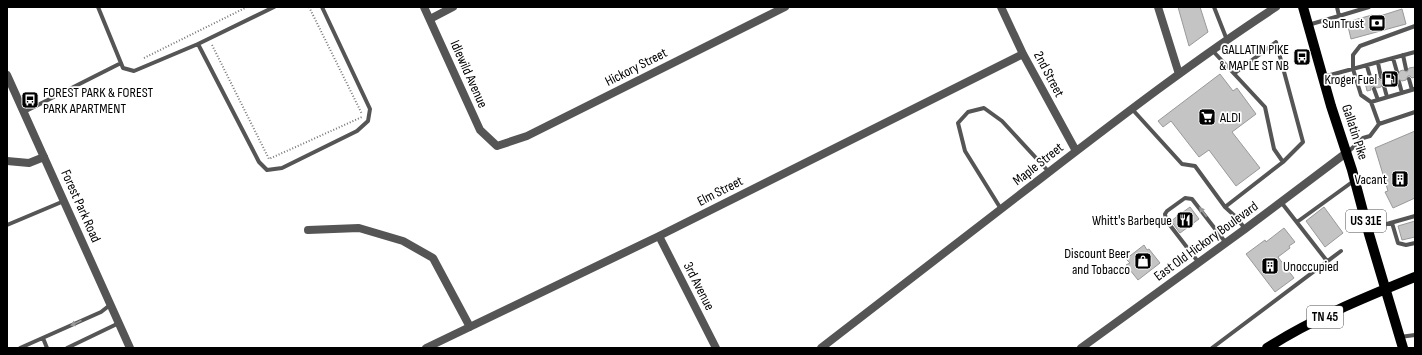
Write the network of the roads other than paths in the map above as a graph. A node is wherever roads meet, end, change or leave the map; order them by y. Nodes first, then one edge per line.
1 (98, 7) edge
2 (274, 7) edge
3 (322, 7) edge
4 (424, 7) edge
5 (453, 7) edge
6 (785, 7) edge
7 (1001, 7) edge
8 (1158, 7) edge
9 (1214, 7) edge
10 (1276, 7) edge
11 (1303, 7) edge
12 (1337, 7) edge
13 (1369, 7) edge
14 (1339, 16) junction
15 (430, 19) junction
16 (1308, 25) junction
17 (1415, 26) edge
18 (1227, 40) junction
19 (198, 44) junction
20 (1212, 50) junction
21 (1415, 52) edge
22 (1023, 54) junction
23 (1403, 55) junction
24 (1393, 58) junction
25 (121, 63) junction
26 (1378, 63) junction
27 (1367, 66) junction
28 (1353, 69) junction
29 (1406, 69) dead end
30 (1397, 72) dead end
31 (1235, 73) junction
32 (1179, 74) junction
33 (7, 75) edge
34 (1381, 76) dead end
35 (1323, 77) junction
36 (1409, 79) dead end
37 (1371, 80) dead end
38 (1399, 82) dead end
39 (1384, 86) dead end
40 (1374, 89) dead end
41 (1414, 90) edge
42 (1402, 93) junction
43 (1387, 97) junction
44 (1378, 100) junction
45 (1371, 102) junction
46 (1132, 109) junction
47 (24, 112) junction
48 (1415, 112) edge
49 (1379, 124) junction
50 (497, 146) joint
51 (1076, 151) junction
52 (1346, 153) junction
53 (44, 157) junction
54 (7, 161) edge
55 (1283, 162) junction
56 (1049, 172) junction
57 (1354, 180) junction
58 (64, 200) junction
59 (1282, 202) junction
60 (1226, 207) junction
61 (1001, 209) junction
62 (1415, 216) edge
63 (1297, 222) junction
64 (1392, 223) junction
65 (7, 225) edge
66 (1368, 229) junction
67 (308, 230) dead end
68 (1246, 230) junction
69 (659, 236) junction
70 (1415, 242) edge
71 (1226, 243) junction
72 (1342, 251) dead end
73 (1327, 261) junction
74 (1199, 263) junction
75 (1415, 277) edge
76 (1385, 289) junction
77 (110, 304) junction
78 (119, 324) junction
79 (470, 326) junction
80 (1415, 335) edge
81 (1399, 337) junction
82 (43, 338) junction
83 (20, 348) edge
84 (47, 348) edge
85 (67, 348) edge
86 (130, 348) edge
87 (426, 348) edge
88 (716, 348) edge
89 (821, 348) edge
90 (1081, 348) edge
91 (1212, 348) edge
92 (1267, 348) edge
93 (1403, 348) edge

1 - 25 lane
2 - 19 lane
3 - 19 lane
4 - 15 street, Idlewild Avenue
5 - 15 street
6 - 50 street, Hickory Street
7 - 22 street, 2nd Street
8 - 32 street
9 - 18 lane
10 - 18 street, Maple Street
11 - 16 main road, Gallatin Pike / US 31E
12 - 14 lane
13 - 14 lane
14 - 16 lane
15 - 50 street, Idlewild Avenue
16 - 35 main road, Gallatin Pike / US 31E
17 - 28 lane
18 - 20 street, Maple Street
19 - 25 lane
20 - 31 lane
20 - 32 street, Maple Street
21 - 23 lane
22 - 51 street, 2nd Street
22 - 69 street, Elm Street
23 - 24 lane
23 - 29 lane
24 - 26 lane
24 - 30 lane
25 - 47 lane
26 - 27 lane
26 - 34 lane
27 - 28 lane
27 - 37 lane
28 - 35 lane
28 - 45 lane
31 - 55 lane
31 - 55 lane
32 - 46 street, Maple Street
33 - 47 street, Forest Park Road
35 - 52 main road, Gallatin Pike / US 31E
36 - 41 lane
38 - 42 lane
39 - 43 lane
40 - 44 lane
41 - 42 lane
42 - 43 lane
43 - 44 lane
44 - 45 lane
45 - 49 lane
46 - 51 street, Maple Street
46 - 60 lane
47 - 53 street, Forest Park Road
48 - 49 lane
49 - 52 lane
51 - 56 street, Maple Street
52 - 57 main road, Gallatin Pike / US 31E
52 - 59 street, East Old Hickory Boulevard
53 - 54 street
53 - 58 street, Forest Park Road
55 - 60 lane
56 - 61 street, Maple Street
56 - 61 lane
57 - 63 lane
57 - 66 main road, Gallatin Pike / US 31E
58 - 65 lane
58 - 77 street, Forest Park Road
59 - 63 lane
59 - 68 street, East Old Hickory Boulevard
60 - 68 lane
61 - 89 street, Maple Street
62 - 64 lane
63 - 73 lane
64 - 66 lane
64 - 70 lane
66 - 76 main road, Gallatin Pike / US 31E
67 - 79 street
68 - 71 street, East Old Hickory Boulevard
69 - 79 street, Elm Street
69 - 88 street, 3rd Avenue
71 - 74 street, East Old Hickory Boulevard
71 -> 74 lane
72 - 73 lane
73 - 91 lane
74 - 90 street, East Old Hickory Boulevard
75 - 76 main road, TN 45
76 - 81 main road, US 31E
76 - 92 main road, TN 45
77 - 78 street, Forest Park Road
77 -> 82 lane
78 - 85 lane
78 - 86 street, Forest Park Road
79 - 87 street, Elm Street
80 - 81 lane
81 - 93 main road, US 31E
82 - 83 lane
82 - 84 lane

